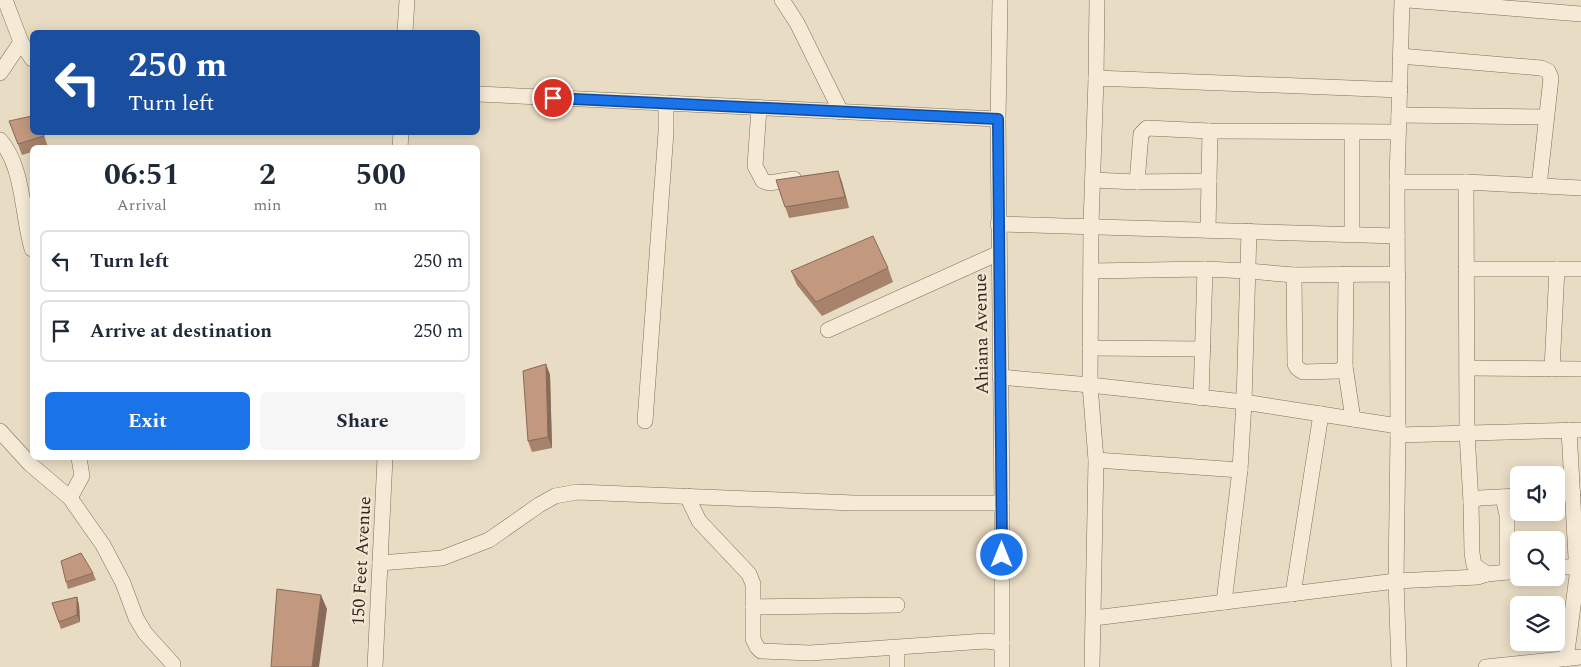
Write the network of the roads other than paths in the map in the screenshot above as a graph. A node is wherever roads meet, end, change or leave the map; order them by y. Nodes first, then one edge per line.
1 (5, 0) edge
2 (407, 0) edge
3 (782, 0) edge
4 (1000, 0) edge
5 (1097, 0) edge
6 (1402, 0) edge
7 (1408, 0) edge
8 (1581, 14) edge
9 (406, 30) edge
10 (20, 42) junction
11 (30, 56) edge
12 (1400, 56) junction
13 (0, 73) edge
14 (1096, 78) junction
15 (1400, 90) junction
16 (480, 94) edge
17 (666, 103) junction
18 (759, 108) junction
19 (842, 112) junction
20 (1399, 115) junction
21 (1546, 117) junction
22 (998, 119) junction
23 (1210, 131) junction
24 (1352, 132) junction
25 (1398, 132) junction
26 (0, 140) edge
27 (804, 178) edge
28 (1093, 180) junction
29 (1209, 181) junction
30 (1137, 182) junction
31 (1397, 182) junction
32 (1466, 182) junction
33 (1539, 186) junction
34 (1581, 188) edge
35 (998, 224) junction
36 (1091, 225) junction
37 (1208, 230) junction
38 (1249, 231) junction
39 (1352, 234) junction
40 (1397, 236) junction
41 (30, 242) edge
42 (999, 253) junction
43 (1206, 269) junction
44 (1466, 269) junction
45 (1556, 269) junction
46 (1581, 269) edge
47 (1091, 271) junction
48 (1248, 271) junction
49 (1346, 274) junction
50 (1294, 275) junction
51 (1398, 275) junction
52 (828, 330) dead end
53 (1090, 348) junction
54 (1203, 349) junction
55 (1345, 366) junction
56 (1467, 368) junction
57 (1552, 369) junction
58 (1581, 369) edge
59 (1000, 377) junction
60 (1090, 385) junction
61 (1201, 398) junction
62 (1244, 402) junction
63 (1322, 414) junction
64 (1352, 419) junction
65 (645, 421) dead end
66 (1398, 430) junction
67 (1575, 430) edge
68 (0, 431) edge
69 (1467, 433) junction
70 (79, 460) edge
71 (385, 460) edge
72 (1096, 460) junction
73 (1240, 470) junction
74 (1565, 493) edge
75 (1572, 493) junction
76 (687, 496) junction
77 (1503, 497) junction
78 (1510, 497) edge
79 (70, 498) junction
80 (1471, 502) junction
81 (1002, 503) junction
82 (1510, 543) edge
83 (380, 563) junction
84 (1565, 570) edge
85 (1510, 572) edge
86 (1578, 572) edge
87 (1487, 574) junction
88 (1396, 581) junction
89 (1293, 594) junction
90 (1224, 602) junction
91 (898, 605) dead end
92 (753, 607) junction
93 (1094, 618) junction
94 (1002, 643) junction
95 (897, 648) junction
96 (1581, 657) edge
97 (1566, 659) junction
98 (173, 665) edge
99 (375, 667) edge
100 (896, 667) edge
101 (1002, 667) edge
102 (1092, 667) edge
103 (1399, 667) edge
104 (1488, 667) edge

1 - 10 street
2 - 9 street
3 - 19 street
4 - 22 street, Ahiana Avenue
5 - 14 street
6 - 12 street
7 - 8 street
10 - 11 street
10 - 13 street
12 - 15 street
12 - 21 street
14 - 15 street
14 - 28 street
15 - 20 street
16 - 17 street
17 - 18 street
17 - 65 street
18 - 19 street
18 - 27 street
19 - 22 street
20 - 21 street
20 - 25 street
21 - 33 street
22 - 35 street, Ahiana Avenue
23 - 24 street
23 - 29 street
23 - 30 street
24 - 25 street
24 - 39 street
25 - 31 street
26 - 41 street
28 - 30 street
28 - 36 street
29 - 30 street
29 - 37 street
31 - 32 street
31 - 40 street
32 - 33 street
32 - 44 street
33 - 34 street
35 - 36 street
35 - 42 street, Ahiana Avenue
36 - 37 street
36 - 47 street
37 - 38 street
38 - 39 street
38 - 48 street
39 - 40 street
40 - 51 street
42 - 52 street
42 - 59 street, Ahiana Avenue
43 - 47 street
43 - 48 street
43 - 54 street
44 - 45 street
44 - 56 street
45 - 46 street
45 - 57 street
47 - 53 street
48 - 50 street
48 - 62 street
49 - 50 street
49 - 51 street
49 - 55 street
50 - 55 street
51 - 66 street
53 - 54 street
53 - 60 street
54 - 61 street
55 - 64 street
56 - 57 street
56 - 69 street
57 - 58 street
59 - 60 street
59 - 81 street, Ahiana Avenue
60 - 61 street
60 - 72 street
61 - 62 street
62 - 63 street
62 - 73 street
63 - 64 street
63 - 89 street
64 - 66 street
66 - 69 street
66 - 88 street
67 - 69 street
67 - 75 street
68 - 79 street
69 - 80 street
70 - 79 street
71 - 83 street, 150 Feet Avenue
72 - 73 street
72 - 93 street
73 - 90 street
74 - 75 street
75 - 86 street
76 - 81 street
76 - 83 street
76 - 92 street
77 - 78 street
77 - 80 street
77 - 82 street
79 - 98 street
80 - 87 street
81 - 94 street, Ahiana Avenue
83 - 99 street, 150 Feet Avenue
84 - 86 street
85 - 87 street
86 - 97 street
87 - 88 street
88 - 89 street
88 - 103 street
89 - 90 street
90 - 93 street
91 - 92 street
92 - 95 street
93 - 102 street
94 - 95 street
94 - 101 street, Ahiana Avenue
95 - 100 street
96 - 97 street
97 - 104 street

